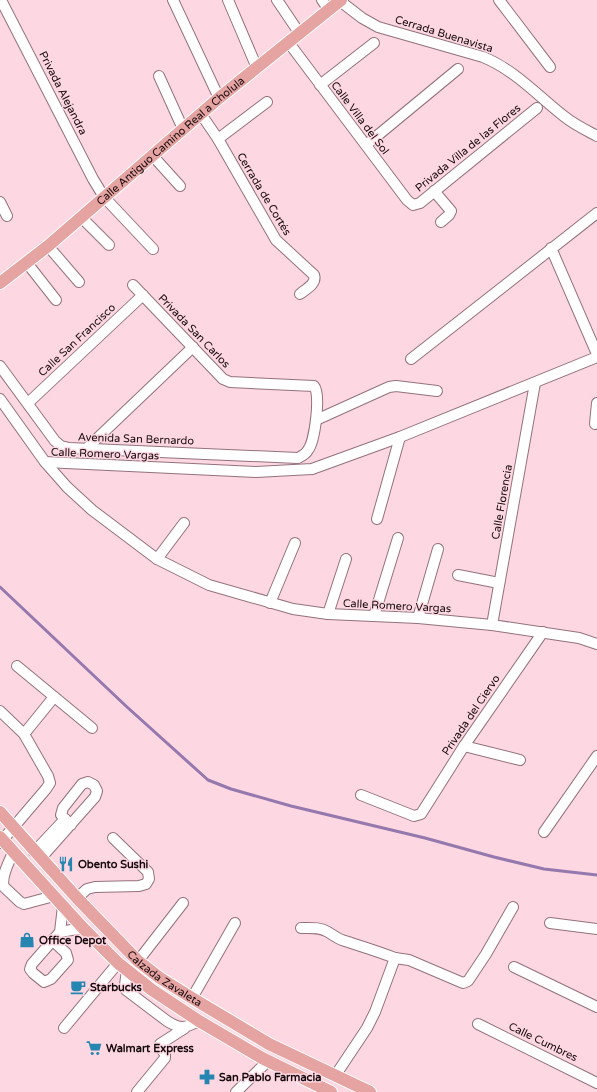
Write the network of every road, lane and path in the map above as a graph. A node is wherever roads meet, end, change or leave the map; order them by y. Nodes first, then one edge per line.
1 (1, 0) edge
2 (173, 0) edge
3 (228, 0) edge
4 (278, 0) edge
5 (499, 0) edge
6 (333, 3) edge
7 (300, 34) junction
8 (289, 43) junction
9 (374, 43) dead end
10 (550, 67) dead end
11 (257, 68) junction
12 (458, 69) dead end
13 (160, 76) dead end
14 (320, 85) junction
15 (219, 98) junction
16 (267, 102) dead end
17 (538, 108) dead end
18 (201, 114) junction
19 (183, 129) junction
20 (597, 136) edge
21 (218, 139) junction
22 (366, 145) junction
23 (152, 155) junction
24 (180, 186) dead end
25 (434, 191) junction
26 (104, 197) junction
27 (0, 202) edge
28 (413, 205) joint
29 (597, 213) edge
30 (7, 216) dead end
31 (81, 217) junction
32 (441, 222) dead end
33 (108, 245) dead end
34 (48, 246) junction
35 (551, 248) junction
36 (153, 249) dead end
37 (27, 263) junction
38 (0, 282) edge
39 (79, 282) dead end
40 (133, 285) dead end
41 (300, 294) dead end
42 (143, 295) junction
43 (56, 300) dead end
44 (193, 347) junction
45 (597, 355) edge
46 (411, 359) dead end
47 (0, 366) edge
48 (535, 383) junction
49 (437, 391) dead end
50 (1, 403) edge
51 (28, 403) junction
52 (597, 404) edge
53 (316, 420) junction
54 (594, 424) dead end
55 (400, 436) junction
56 (86, 449) junction
57 (46, 462) junction
58 (377, 519) dead end
59 (184, 523) dead end
60 (398, 538) dead end
61 (295, 543) dead end
62 (438, 549) dead end
63 (157, 559) junction
64 (346, 559) dead end
65 (458, 575) dead end
66 (499, 583) junction
67 (270, 603) junction
68 (328, 614) junction
69 (374, 616) junction
70 (418, 618) junction
71 (492, 625) junction
72 (543, 632) junction
73 (597, 644) edge
74 (17, 666) dead end
75 (54, 697) junction
76 (0, 711) edge
77 (92, 728) dead end
78 (24, 734) junction
79 (464, 746) junction
80 (597, 756) edge
81 (520, 760) dead end
82 (361, 795) dead end
83 (0, 812) edge
84 (68, 822) dead end
85 (14, 828) junction
86 (544, 832) dead end
87 (113, 838) dead end
88 (1, 840) edge
89 (14, 852) junction
90 (38, 855) junction
91 (54, 896) junction
92 (77, 898) junction
93 (183, 904) dead end
94 (63, 906) junction
95 (513, 907) dead end
96 (236, 923) dead end
97 (550, 924) dead end
98 (84, 928) junction
99 (301, 928) dead end
100 (597, 929) edge
101 (60, 932) junction
102 (52, 940) dead end
103 (395, 958) junction
104 (138, 961) junction
105 (122, 967) junction
106 (514, 967) dead end
107 (192, 998) junction
108 (597, 1007) edge
109 (199, 1022) junction
110 (478, 1024) dead end
111 (64, 1028) dead end
112 (185, 1028) junction
113 (268, 1061) junction
114 (335, 1076) junction
115 (597, 1082) edge
116 (137, 1092) edge
117 (236, 1092) edge
118 (332, 1092) edge
119 (370, 1092) edge

1 - 26 street, Privada Alejandra
2 - 15 street
3 - 11 street
4 - 7 street
5 - 10 street
6 - 7 main road, Calle Antiguo Camino Real a Cholula
6 - 20 street, Cerrada Buenavista
7 - 8 main road, Calle Antiguo Camino Real a Cholula
8 - 11 main road, Calle Antiguo Camino Real a Cholula
8 - 14 street, Calle Villa del Sol
9 - 14 street
11 - 15 main road, Calle Antiguo Camino Real a Cholula
12 - 22 street
13 - 19 street
14 - 22 street, Calle Villa del Sol
15 - 18 main road, Calle Antiguo Camino Real a Cholula
16 - 21 street
17 - 25 street, Privada Villa de las Flores
18 - 19 main road, Calle Antiguo Camino Real a Cholula
18 - 21 street, Cerrada de Cortés
19 - 23 main road, Calle Antiguo Camino Real a Cholula
21 - 41 street, Cerrada de Cortés
22 - 28 street, Calle Villa del Sol
23 - 24 street
23 - 26 main road, Calle Antiguo Camino Real a Cholula
25 - 28 street, Privada Villa de las Flores
25 - 32 street
26 - 31 main road, Calle Antiguo Camino Real a Cholula
26 - 36 street, Privada Alejandra
27 - 30 street
29 - 35 street
31 - 33 street
31 - 34 main road, Calle Antiguo Camino Real a Cholula
34 - 37 main road, Calle Antiguo Camino Real a Cholula
34 - 39 street
35 - 45 street
35 - 46 street
37 - 38 main road, Calle Antiguo Camino Real a Cholula
37 - 43 street
40 - 42 street, Privada San Carlos
42 - 44 street, Privada San Carlos
42 - 51 street, Calle San Francisco
44 - 53 street, Privada San Carlos
44 - 56 street
45 - 48 street, Calle Romero Vargas
47 - 51 street, Avenida San Bernardo
48 - 55 street, Calle Romero Vargas
48 - 66 street, Calle Florencia
49 - 53 street
50 - 57 street
51 - 56 street, Avenida San Bernardo
52 - 54 street
53 - 56 street, Avenida San Bernardo
55 - 57 street, Calle Romero Vargas
55 - 58 street
57 - 63 street, Calle Romero Vargas
59 - 63 street
60 - 69 street
61 - 67 street
62 - 70 street
63 - 67 street, Calle Romero Vargas
64 - 68 street
65 - 66 street
66 - 71 street, Calle Florencia
67 - 68 street, Calle Romero Vargas
68 - 69 street, Calle Romero Vargas
69 - 70 street, Calle Romero Vargas
70 - 71 street, Calle Romero Vargas
71 - 72 street, Calle Romero Vargas
72 - 73 street, Calle Romero Vargas
72 - 79 street, Privada del Ciervo
74 - 75 street
75 - 77 street
75 - 78 street
76 - 78 street
78 - 85 street
79 - 81 street
79 - 82 street, Privada del Ciervo
80 - 86 street
83 - 85 main road, Calzada Zavaleta
84 - 90 street
85 - 88 street
85 - 90 main road, Calzada Zavaleta
87 - 92 street
88 - 89 main road, Calzada Zavaleta
89 - 91 main road, Calzada Zavaleta
89 - 91 street
90 - 92 main road, Calzada Zavaleta
91 - 94 main road, Calzada Zavaleta
92 - 104 main road, Calzada Zavaleta
93 - 104 street
94 - 98 main road, Calzada Zavaleta
94 - 101 street
95 - 103 street
96 - 107 street
97 - 100 street
98 - 101 street
98 - 105 main road, Calzada Zavaleta
99 - 103 street
101 - 102 street
103 - 114 street
104 - 107 main road, Calzada Zavaleta
105 - 109 main road, Calzada Zavaleta
105 - 111 street
105 - 112 street
106 - 108 street
107 - 114 main road, Calzada Zavaleta
109 - 112 street
109 - 113 main road, Calzada Zavaleta
110 - 115 street, Calle Cumbres
112 - 116 street
113 - 117 street
113 - 118 main road, Calzada Zavaleta
114 - 119 main road, Calzada Zavaleta

